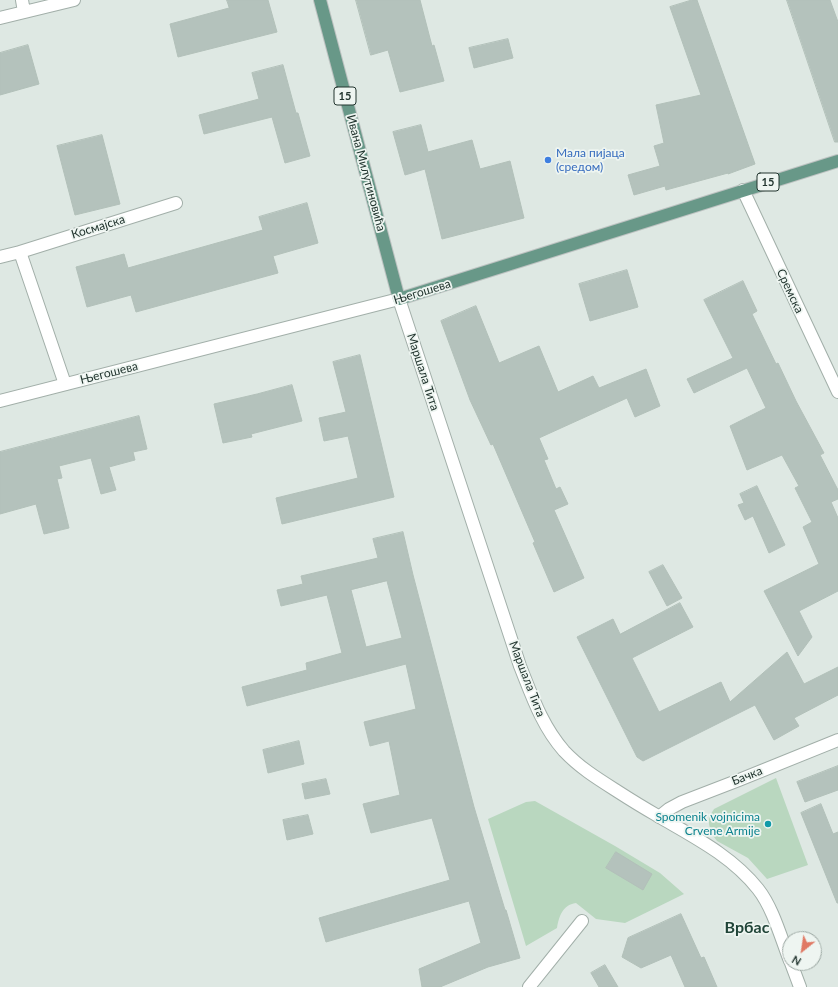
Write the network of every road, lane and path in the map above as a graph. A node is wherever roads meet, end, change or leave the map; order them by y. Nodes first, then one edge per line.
1 (22, 0) edge
2 (74, 0) edge
3 (320, 0) edge
4 (24, 12) junction
5 (0, 18) edge
6 (838, 161) edge
7 (743, 190) junction
8 (176, 203) dead end
9 (20, 252) junction
10 (0, 257) edge
11 (399, 299) junction
12 (65, 384) junction
13 (838, 392) edge
14 (0, 401) edge
15 (838, 740) edge
16 (659, 817) junction
17 (582, 921) dead end
18 (782, 942) edge
19 (794, 971) edge
20 (529, 987) edge
21 (800, 987) edge

1 - 4 street
2 - 4 street
3 - 11 main road, Ивана Милутиновића / 15
4 - 5 street
6 - 7 main road, Његошева / 15
7 - 11 main road, Његошева / 15
7 - 13 street, Сремска
8 - 9 street, Космајска
9 - 10 street, Космајска
9 - 12 street
11 - 12 street, Његошева
11 - 16 street, Маршала Тита
12 - 14 street, Његошева
15 - 16 street, Бачка
16 - 18 street, Маршала Тита
17 - 20 street
19 - 21 street, Маршала Тита

